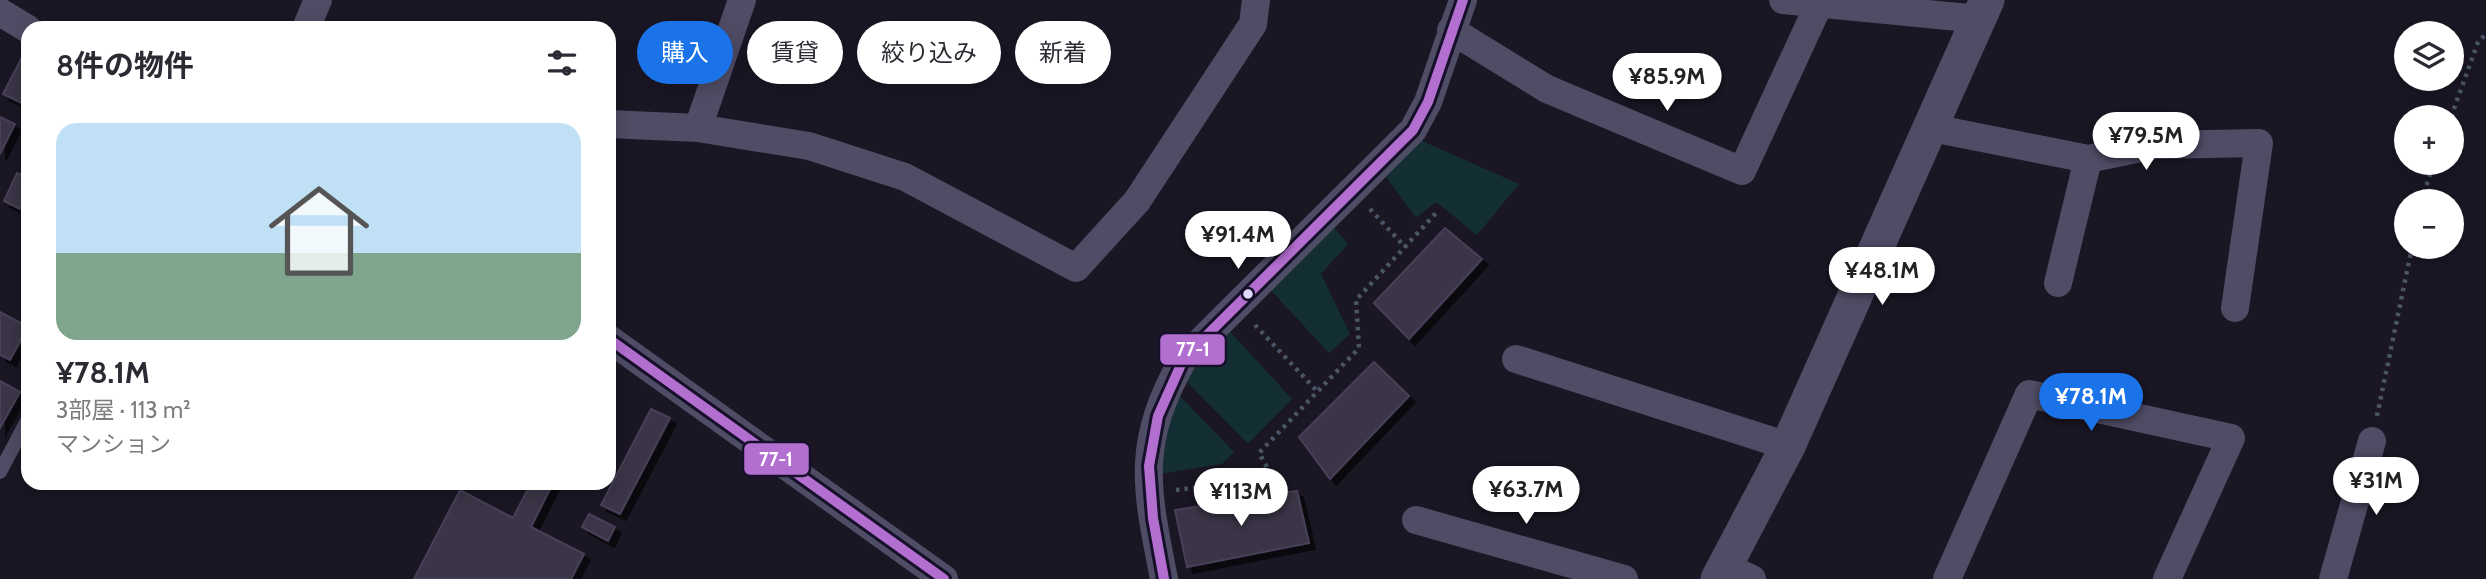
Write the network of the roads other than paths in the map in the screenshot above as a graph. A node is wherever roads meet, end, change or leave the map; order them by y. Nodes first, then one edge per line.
1 (318, 0) edge
2 (742, 0) edge
3 (1255, 0) edge
4 (1463, 0) edge
5 (1783, 0) edge
6 (1820, 2) edge
7 (1983, 9) edge
8 (0, 12) edge
9 (309, 21) edge
10 (21, 25) edge
11 (1451, 30) junction
12 (616, 124) edge
13 (698, 128) junction
14 (1932, 128) junction
15 (2088, 159) junction
16 (2058, 283) dead end
17 (2235, 308) dead end
18 (616, 344) edge
19 (1516, 359) dead end
20 (21, 432) edge
21 (2372, 441) road end
22 (1788, 446) junction
23 (0, 471) edge
24 (1416, 520) dead end
25 (1732, 575) edge
26 (944, 579) edge
27 (1164, 579) edge
28 (1623, 579) edge
29 (1947, 579) edge
30 (2167, 579) edge
31 (2333, 579) edge

1 - 9 street
2 - 13 street
3 - 13 street
4 - 11 street
5 - 6 street
6 - 7 street
6 - 11 street
7 - 14 street
8 - 10 street
11 - 27 street
12 - 13 street
14 - 15 street
14 - 22 street
15 - 16 street
15 - 17 street
18 - 26 street
19 - 22 street
20 - 23 lane
21 - 31 street
22 - 25 street
24 - 28 street
29 - 30 street

